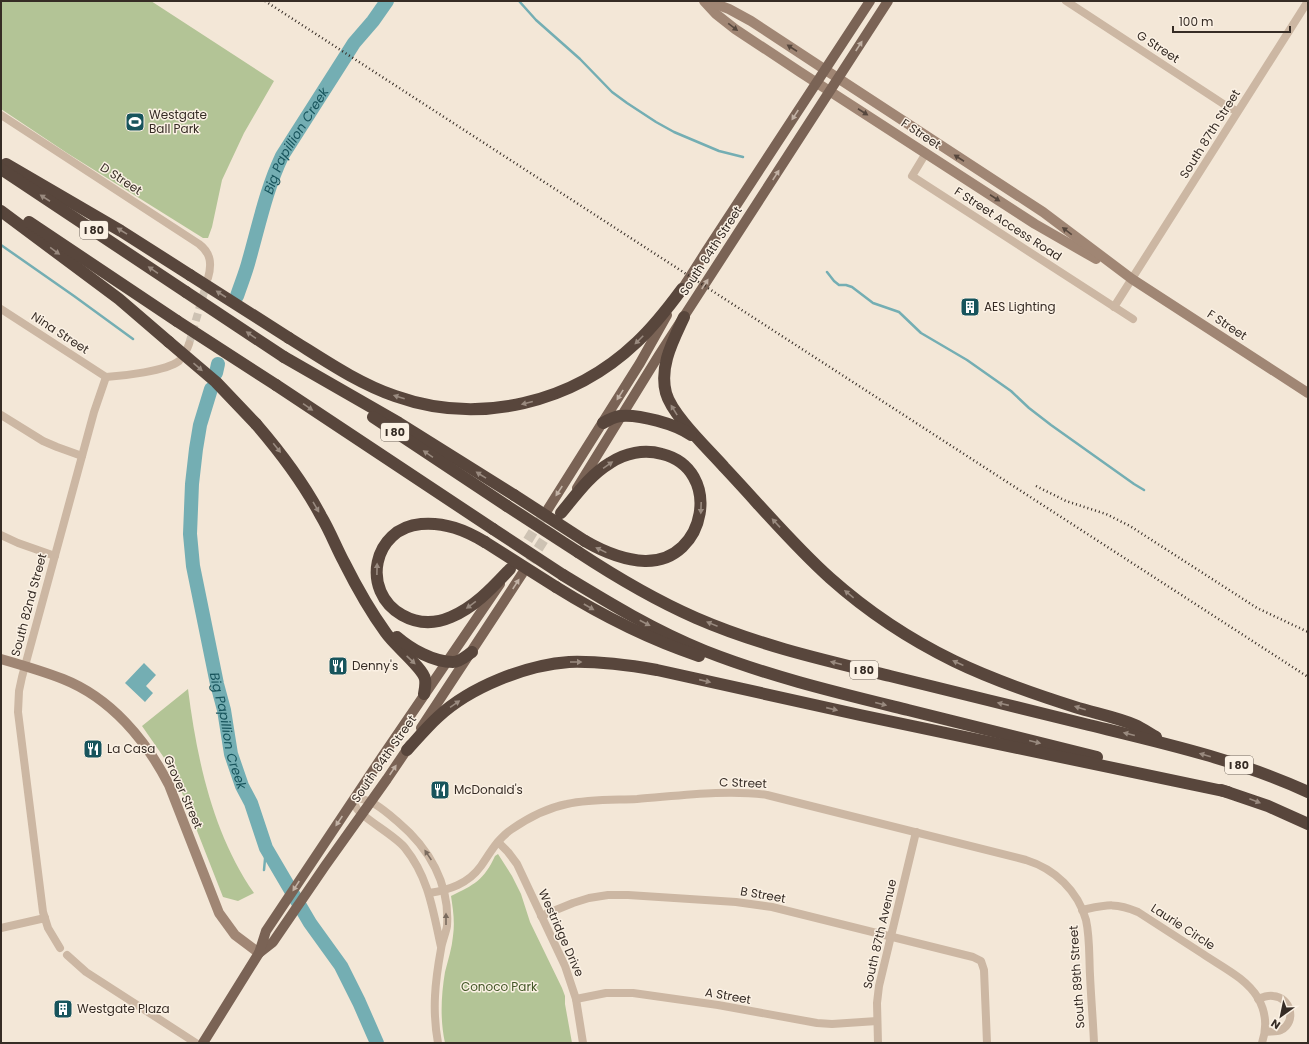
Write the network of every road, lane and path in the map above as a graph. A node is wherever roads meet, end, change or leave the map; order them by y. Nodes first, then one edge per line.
1 (704, 1) edge
2 (708, 1) edge
3 (870, 1) edge
4 (888, 1) edge
5 (1066, 1) edge
6 (1308, 1) edge
7 (824, 69) junction
8 (838, 78) junction
9 (816, 82) junction
10 (830, 91) junction
11 (1238, 111) junction
12 (1, 115) edge
13 (926, 153) junction
14 (1, 161) edge
15 (1, 169) edge
16 (1, 204) edge
17 (1, 211) edge
18 (209, 276) tunnel mouth
19 (1132, 279) junction
20 (682, 289) junction
21 (1114, 307) junction
22 (1, 309) edge
23 (684, 317) junction
24 (1134, 319) dead end
25 (284, 357) junction
26 (179, 361) dead end
27 (106, 377) junction
28 (1308, 393) edge
29 (1, 415) edge
30 (622, 416) junction
31 (602, 423) junction
32 (709, 450) junction
33 (82, 456) junction
34 (548, 509) tunnel mouth
35 (560, 514) joint
36 (1, 535) edge
37 (55, 556) junction
38 (510, 568) joint
39 (522, 574) tunnel mouth
40 (370, 608) junction
41 (472, 652) junction
42 (1, 659) edge
43 (447, 661) junction
44 (25, 666) junction
45 (776, 676) junction
46 (424, 694) junction
47 (1167, 744) junction
48 (407, 750) junction
49 (1228, 792) junction
50 (1308, 792) edge
51 (354, 798) junction
52 (370, 802) junction
53 (362, 814) junction
54 (1308, 824) edge
55 (916, 832) junction
56 (498, 842) junction
57 (444, 890) junction
58 (429, 893) junction
59 (1082, 910) junction
60 (541, 916) junction
61 (45, 918) junction
62 (1, 928) edge
63 (890, 937) junction
64 (441, 947) junction
65 (60, 948) dead end
66 (259, 953) junction
67 (67, 955) dead end
68 (576, 999) junction
69 (1258, 999) junction
70 (878, 1021) junction
71 (1265, 1032) junction
72 (196, 1043) edge
73 (203, 1043) edge
74 (438, 1043) edge
75 (583, 1043) edge
76 (878, 1043) edge
77 (987, 1043) edge
78 (1094, 1043) edge
79 (1262, 1043) edge

1 -> 9 street, F Street
7 -> 2 street, F Street
3 - 7 main road, South 84th Street
8 -> 4 main road, South 84th Street
5 - 11 street, G Street
6 - 11 street, South 87th Street
7 - 8 street, F Street
7 - 9 main road, South 84th Street
8 - 10 main road, South 84th Street
19 -> 8 street, F Street
9 - 10 street, F Street
9 -> 20 main road, South 84th Street
10 -> 13 street, F Street
23 -> 10 main road, South 84th Street
11 - 19 street, South 87th Street
12 - 18 street, D Street
13 -> 19 street, F Street
13 - 21 street, F Street Access Road
20 -> 14 highway, bridge
25 -> 15 highway, I 80, bridge
16 -> 45 highway, I 80, bridge
17 -> 40 highway, bridge
19 - 21 street
19 - 28 street, F Street
20 -> 31 main road, South 84th Street
21 - 24 street, F Street Access Road
22 - 27 street, Nina Street
23 - 30 main road, South 84th Street
32 -> 23 highway
35 -> 25 highway, bridge
47 -> 25 highway, I 80, bridge
26 - 27 street
27 - 33 street, South 82nd Street
29 - 33 street
30 - 31 highway
30 - 32 highway
30 - 35 main road, South 84th Street
31 -> 34 main road, South 84th Street
47 -> 32 highway
33 - 37 street, South 82nd Street
36 - 37 street
37 - 44 street, South 82nd Street
38 - 43 main road, South 84th Street
38 -> 45 highway, bridge
41 -> 39 main road, South 84th Street
40 - 43 highway
40 -> 46 highway
41 - 43 highway
41 - 48 main road, South 84th Street
42 - 44 street, Grover Street
43 - 46 main road, South 84th Street
44 - 61 street, South 82nd Street
44 - 66 street, Grover Street
45 -> 49 highway, I 80
46 - 51 main road, South 84th Street
50 -> 47 highway, I 80
48 -> 49 highway
52 -> 48 main road, South 84th Street
49 -> 54 highway, I 80
51 - 52 street
51 - 53 street
51 -> 66 main road, South 84th Street
52 - 53 main road, South 84th Street
57 -> 52 street
53 - 58 street
53 - 66 main road, South 84th Street
55 - 56 street, C Street
55 - 59 street, C Street
55 - 63 street, South 87th Avenue
56 - 57 street, C Street
56 - 60 street, Westridge Drive
57 - 58 street, C Street
64 -> 57 street
58 - 64 street
59 - 69 street, Laurie Circle
59 - 78 street, South 89th Street
60 - 63 street, B Street
60 - 68 street, Westridge Drive
61 - 62 street
61 - 65 street, South 82nd Street
63 - 70 street, South 87th Avenue
63 - 77 street, B Street
64 - 74 street
66 - 73 main road, South 84th Street
67 - 72 street
68 - 70 street, A Street
68 - 75 street, Westridge Drive
69 - 71 street, Laurie Circle
69 - 71 street
70 - 76 street, South 87th Avenue
71 - 79 street, Laurie Circle

